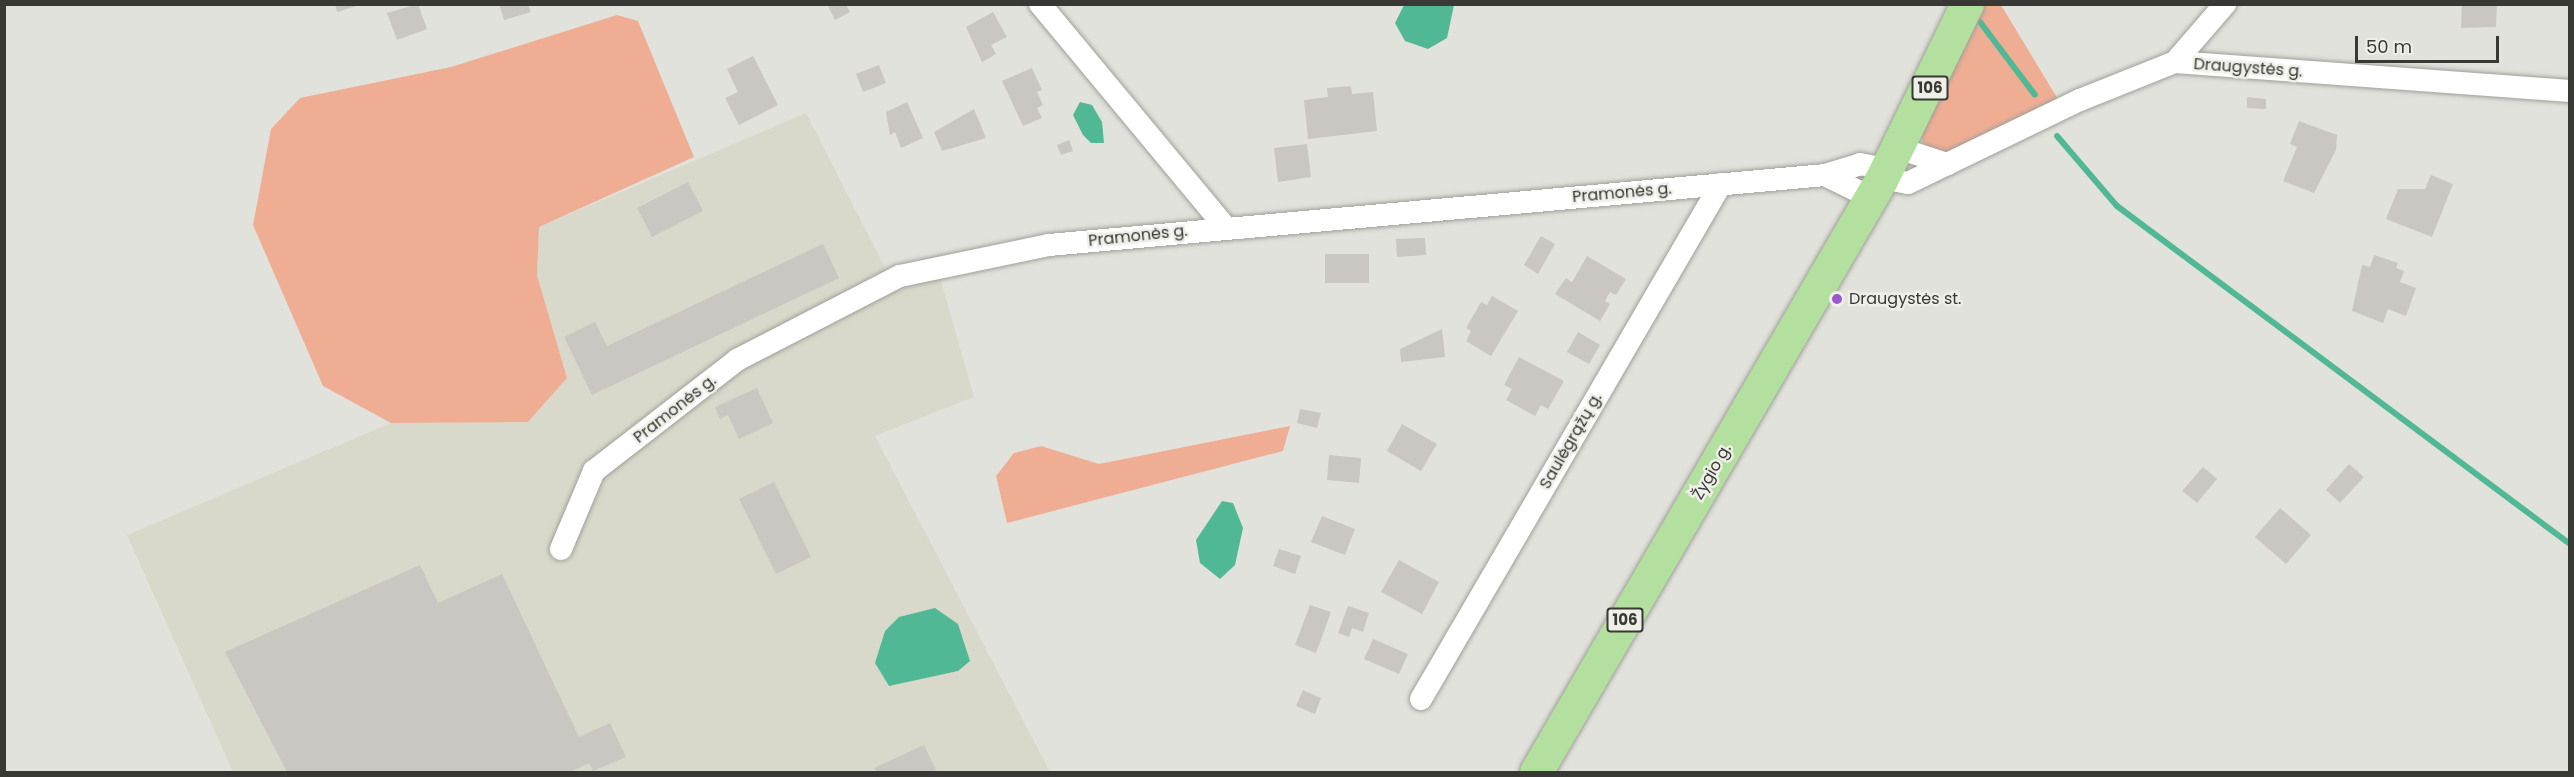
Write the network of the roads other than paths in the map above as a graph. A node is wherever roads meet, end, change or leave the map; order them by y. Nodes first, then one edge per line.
1 (1040, 4) edge
2 (1967, 4) edge
3 (2225, 4) edge
4 (2175, 62) junction
5 (2570, 91) edge
6 (1947, 164) junction
7 (1884, 173) junction
8 (1825, 175) junction
9 (1721, 184) junction
10 (1225, 227) junction
11 (561, 549) dead end
12 (1421, 699) dead end
13 (1536, 772) edge

1 - 10 street
2 - 7 main road, 106
3 - 4 street
4 - 5 street, Draugystės g.
4 - 6 street, Draugystės g.
6 - 7 street
6 - 7 street, Draugystės g.
7 - 8 street
7 - 8 street, Pramonės g.
7 - 13 main road, Žygio g. / 106
8 - 9 street, Pramonės g.
9 - 10 street, Pramonės g.
9 - 12 street, Saulėgrąžų g.
10 - 11 street, Pramonės g.

